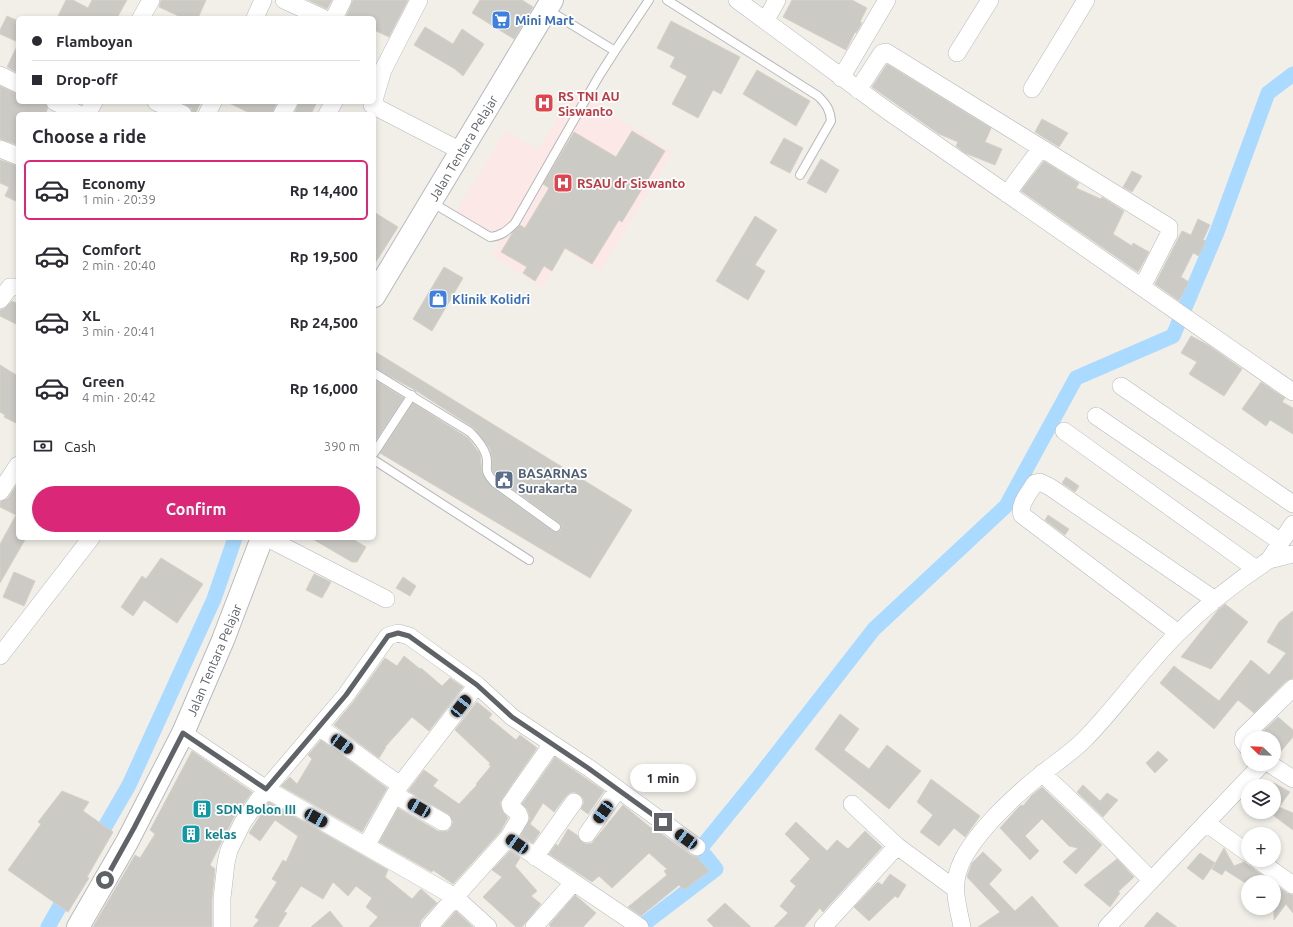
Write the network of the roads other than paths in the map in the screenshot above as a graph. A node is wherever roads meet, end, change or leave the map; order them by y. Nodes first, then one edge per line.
1 (150, 0) edge
2 (264, 0) edge
3 (284, 0) edge
4 (343, 0) edge
5 (419, 0) edge
6 (649, 0) edge
7 (667, 0) edge
8 (737, 0) edge
9 (777, 0) edge
10 (887, 0) edge
11 (990, 0) edge
12 (1086, 0) edge
13 (549, 4) edge
14 (142, 16) edge
15 (255, 16) edge
16 (319, 16) edge
17 (335, 16) edge
18 (766, 20) junction
19 (616, 51) junction
20 (957, 53) dead end
21 (0, 75) edge
22 (841, 78) junction
23 (16, 83) edge
24 (376, 90) edge
25 (858, 90) junction
26 (1032, 90) dead end
27 (59, 104) edge
28 (160, 104) edge
29 (375, 104) edge
30 (75, 112) edge
31 (178, 112) edge
32 (1041, 148) junction
33 (0, 149) edge
34 (461, 151) junction
35 (16, 155) edge
36 (800, 175) dead end
37 (1007, 194) junction
38 (431, 202) junction
39 (16, 287) edge
40 (1142, 287) junction
41 (376, 293) edge
42 (0, 300) edge
43 (376, 374) edge
44 (1121, 386) dead end
45 (1293, 392) edge
46 (412, 395) junction
47 (1096, 416) dead end
48 (1064, 431) dead end
49 (376, 450) edge
50 (376, 461) edge
51 (16, 468) edge
52 (0, 492) edge
53 (1293, 504) edge
54 (1293, 524) edge
55 (556, 527) dead end
56 (261, 540) edge
57 (271, 540) edge
58 (82, 541) edge
59 (1281, 542) junction
60 (1293, 554) edge
61 (529, 560) dead end
62 (1262, 564) junction
63 (386, 600) dead end
64 (1215, 600) junction
65 (1178, 633) junction
66 (0, 656) edge
67 (477, 685) junction
68 (1293, 688) edge
69 (320, 727) junction
70 (1249, 731) edge
71 (183, 733) junction
72 (552, 744) junction
73 (1255, 771) edge
74 (1281, 771) edge
75 (1042, 773) junction
76 (1293, 778) edge
77 (266, 789) junction
78 (618, 789) junction
79 (397, 790) junction
80 (574, 802) dead end
81 (852, 804) dead end
82 (443, 822) dead end
83 (1206, 823) junction
84 (587, 834) dead end
85 (508, 838) junction
86 (366, 846) junction
87 (898, 846) junction
88 (697, 847) dead end
89 (1241, 848) edge
90 (535, 857) junction
91 (1268, 867) edge
92 (1151, 880) junction
93 (573, 883) junction
94 (1293, 885) edge
95 (954, 888) junction
96 (455, 897) junction
97 (639, 926) edge
98 (78, 927) edge
99 (222, 927) edge
100 (429, 927) edge
101 (488, 927) edge
102 (534, 927) edge
103 (823, 927) edge
104 (962, 927) edge
105 (1107, 927) edge

1 - 14 street
2 - 15 street
3 - 16 street
4 - 17 street
5 - 24 street
6 - 19 lane
7 - 36 lane
8 - 18 street
9 - 18 street
10 - 22 street
11 - 20 street
12 - 26 street
13 - 19 lane
13 - 34 main road, Jalan Tentara Pelajar
18 - 22 street
19 - 38 lane
21 - 23 street
22 - 25 street
25 - 32 street
25 - 37 street
27 - 30 street
28 - 31 street
29 - 34 street
32 - 37 street
32 - 40 street
33 - 35 street
34 - 38 main road, Jalan Tentara Pelajar
37 - 40 street
38 - 41 main road, Jalan Tentara Pelajar
39 - 42 street
40 - 45 street
43 - 46 lane
44 - 53 street
46 - 49 lane
46 - 55 lane
47 - 59 street
48 - 62 street
50 - 61 lane
51 - 52 street
54 - 59 street
56 - 71 main road, Jalan Tentara Pelajar
57 - 63 street
58 - 66 street
59 - 62 street
60 - 62 street
62 - 64 street
64 - 65 street
64 - 65 street
65 - 75 street
67 - 69 street
67 - 72 street
67 - 79 street
68 - 70 street
69 - 77 street
69 - 79 street
71 - 77 street
71 - 98 main road, Jalan Tentara Pelajar
72 - 78 street
72 - 85 street
73 - 83 street
74 - 76 street
75 - 92 street
75 - 95 street
77 - 86 street
77 - 99 street
78 - 84 street
78 - 88 street
79 - 82 street
79 - 86 street
80 - 90 street
81 - 87 street
83 - 89 street
83 - 92 street
85 - 90 street
85 - 96 street
86 - 96 street
87 - 95 street
87 - 103 street
90 - 93 street
91 - 94 street
92 - 105 street
93 - 97 street
93 - 102 street
95 - 104 street
96 - 100 street
96 - 101 street

